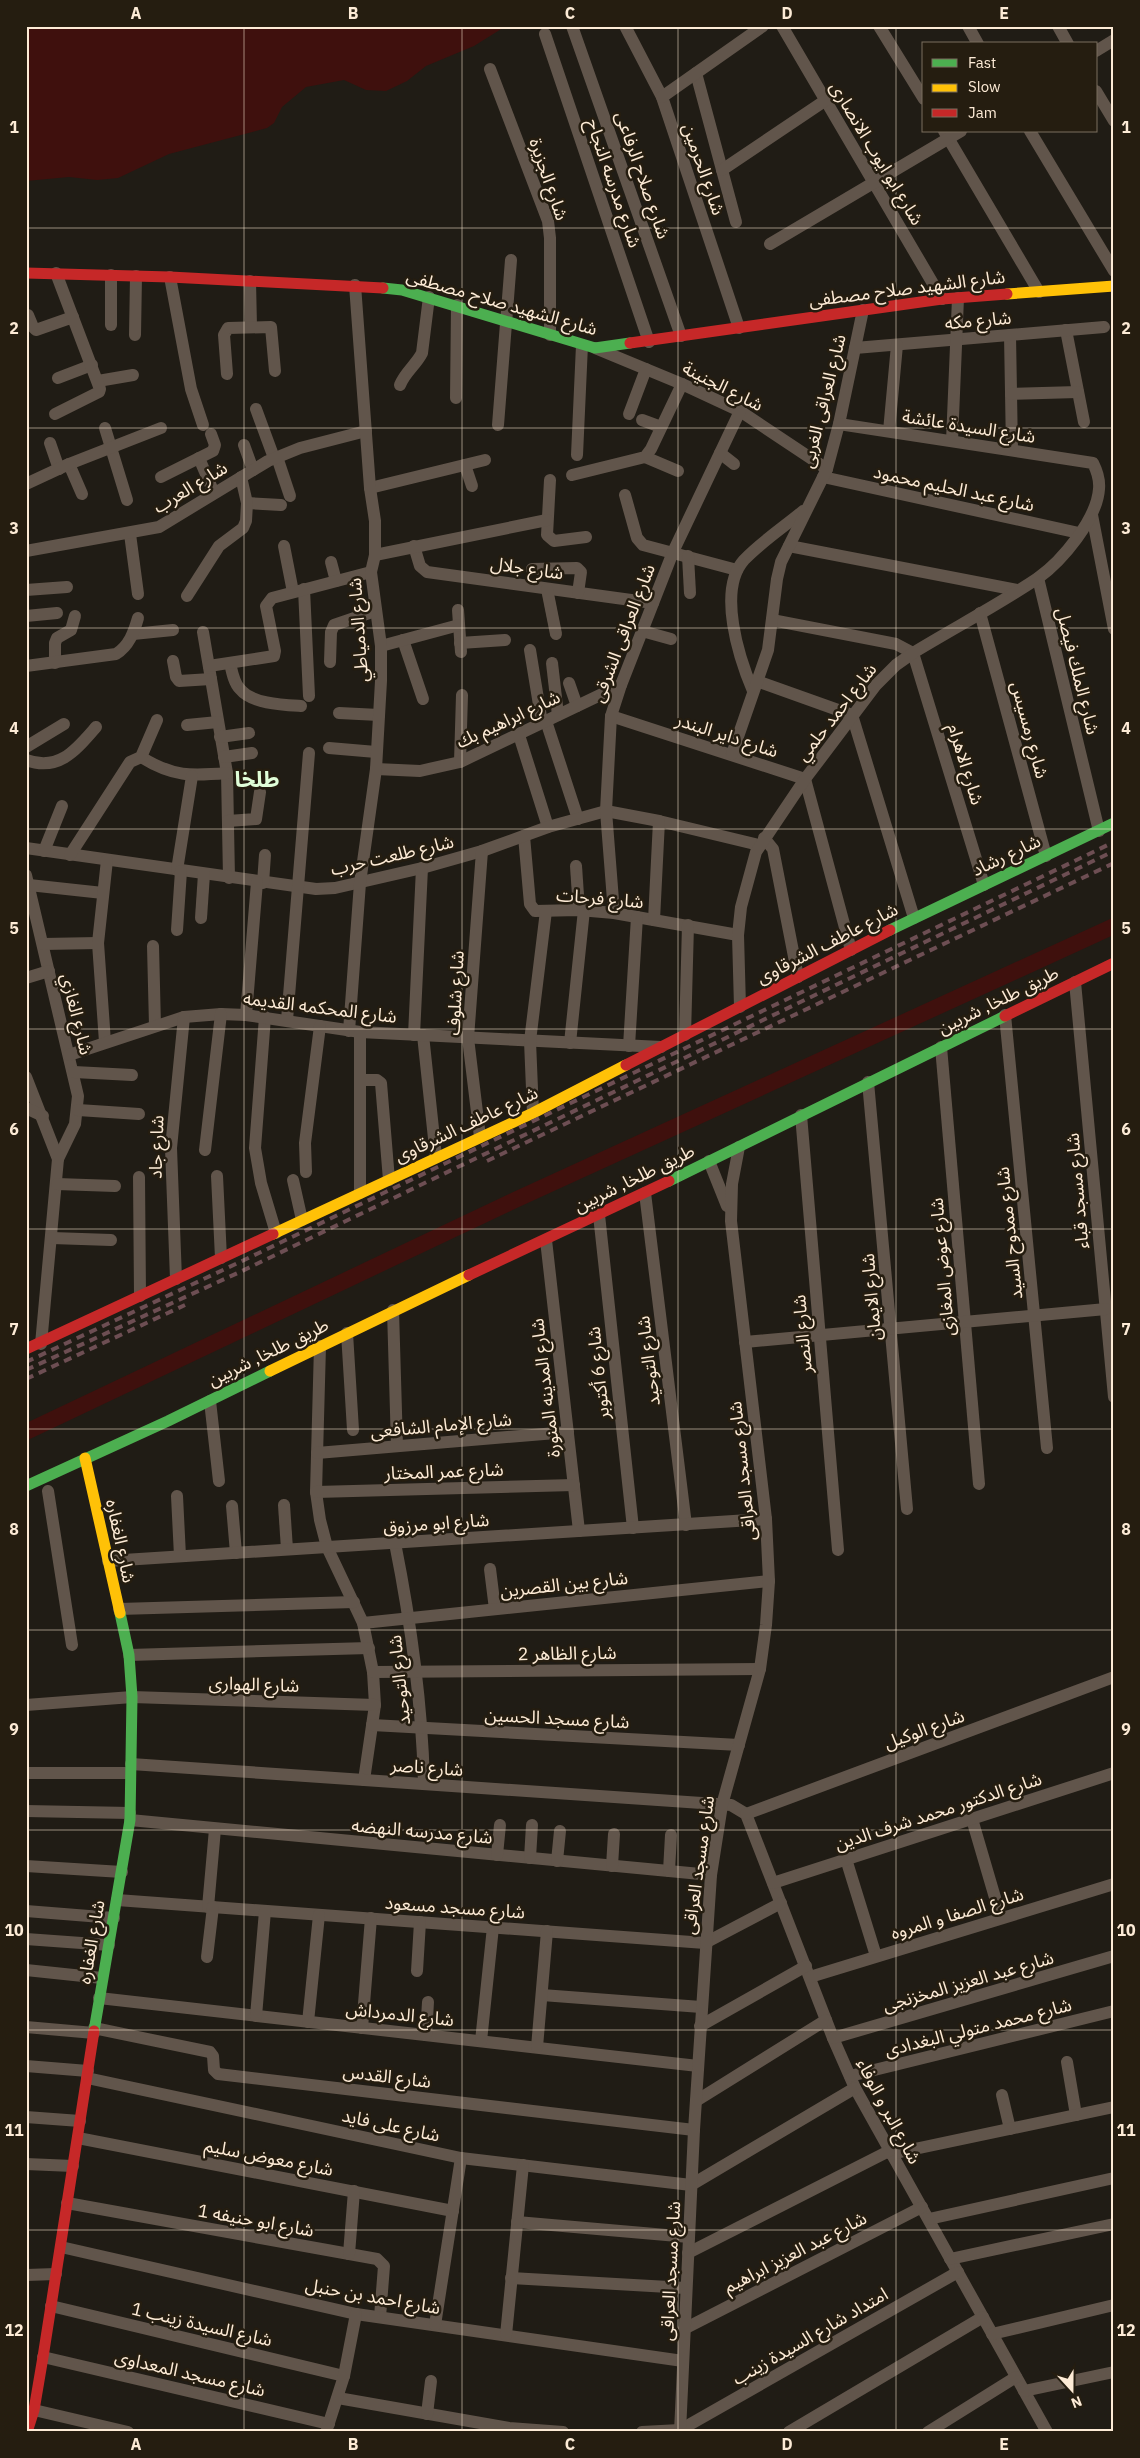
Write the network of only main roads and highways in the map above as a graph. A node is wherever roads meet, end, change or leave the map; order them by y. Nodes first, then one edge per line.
1 (26, 274) edge
2 (1114, 286) edge
3 (1114, 823) edge
4 (914, 918) joint
5 (1114, 963) edge
6 (26, 1349) edge
7 (168, 1421) junction
8 (86, 1458) junction
9 (84, 1473) junction
10 (26, 1486) edge
11 (52, 1489) road end
12 (34, 1498) dead end
13 (27, 2432) edge

1 - 2 main road, شارع الشهيد صلاح مصطفى
3 - 4 main road, شارع رشاد
4 - 6 main road, شارع عاطف الشرقاوى
5 - 7 main road, طريق طلخا, شربين
7 - 8 main road, طريق طلخا, شربين
7 - 9 main road, طريق طلخا, شربين
8 - 9 main road, شارع الغفاره
8 - 10 main road, طريق طلخا, شربين
9 - 13 main road, شارع الغفاره
11 - 12 main road

